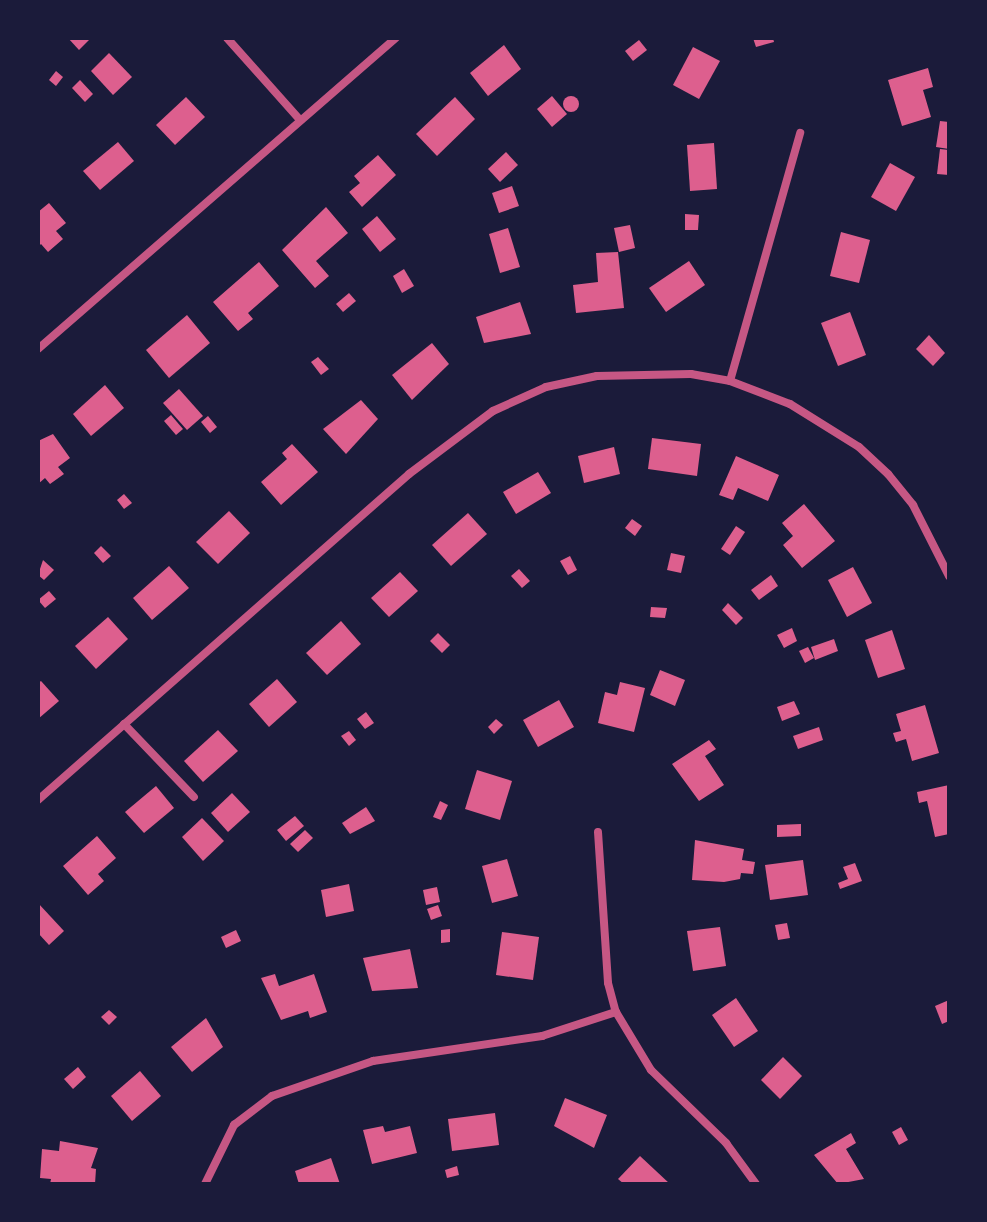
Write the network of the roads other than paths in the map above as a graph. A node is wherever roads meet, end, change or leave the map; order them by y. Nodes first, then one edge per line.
1 (227, 38) edge
2 (396, 38) edge
3 (300, 120) junction
4 (800, 133) dead end
5 (38, 349) edge
6 (730, 381) junction
7 (949, 576) edge
8 (124, 724) junction
9 (194, 797) dead end
10 (38, 800) edge
11 (598, 832) dead end
12 (616, 1012) junction
13 (205, 1184) edge
14 (756, 1184) edge

1 - 3 street
2 - 3 street
3 - 5 street
4 - 6 street
6 - 7 street
6 - 8 street
8 - 9 street
8 - 10 street
11 - 12 street
12 - 13 street
12 - 14 street

